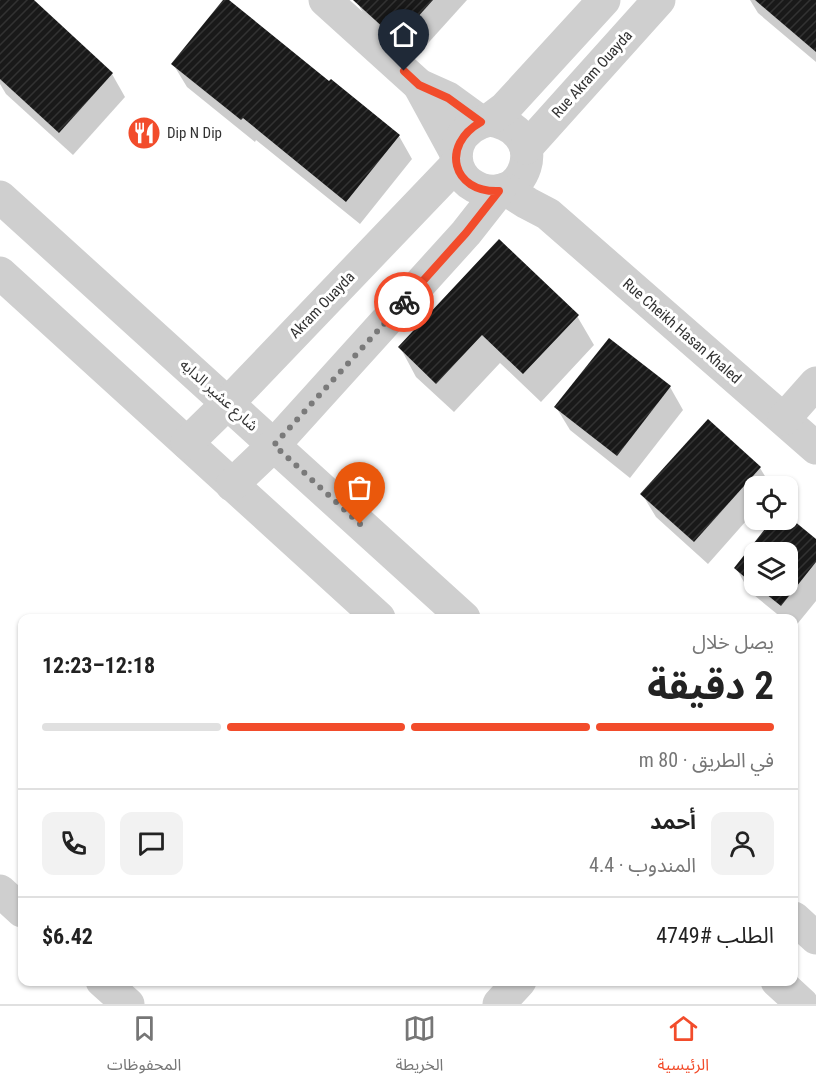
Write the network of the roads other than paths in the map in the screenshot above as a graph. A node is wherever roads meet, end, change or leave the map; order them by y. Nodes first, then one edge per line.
1 (325, 0) edge
2 (604, 0) edge
3 (659, 0) edge
4 (419, 85) junction
5 (485, 121) junction
6 (527, 155) junction
7 (456, 159) junction
8 (502, 190) junction
9 (0, 197) edge
10 (548, 214) junction
11 (0, 273) edge
12 (816, 383) edge
13 (228, 403) junction
14 (784, 419) junction
15 (187, 443) junction
16 (274, 445) junction
17 (816, 448) edge
18 (232, 485) junction
19 (375, 614) edge
20 (460, 614) edge
21 (798, 922) edge
22 (816, 938) edge
23 (108, 986) edge
24 (515, 986) edge
25 (782, 986) edge
26 (128, 1004) edge
27 (499, 1004) edge
28 (802, 1004) edge

1 - 4 street
2 - 5 street
3 - 6 street, Rue Akram Ouayda
4 - 5 street
4 - 7 street
5 - 6 street
5 - 7 street
6 - 8 street
6 - 10 street, Rue Cheikh Hasan Khaled
7 - 8 street
7 - 13 street, Akram Ouayda
8 - 10 street, Rue Cheikh Hasan Khaled
8 - 16 street
9 - 13 street, شارع عشير الدايه
10 - 14 street, Rue Cheikh Hasan Khaled
11 - 15 street
12 - 14 street
13 - 15 street, Akram Ouayda
13 - 16 street, شارع عشير الدايه
14 - 17 street, Rue Cheikh Hasan Khaled
15 - 18 street
16 - 18 street
16 - 20 street, شارع عشير الدايه
18 - 19 street
21 - 22 street
23 - 26 street
24 - 27 street
25 - 28 street

